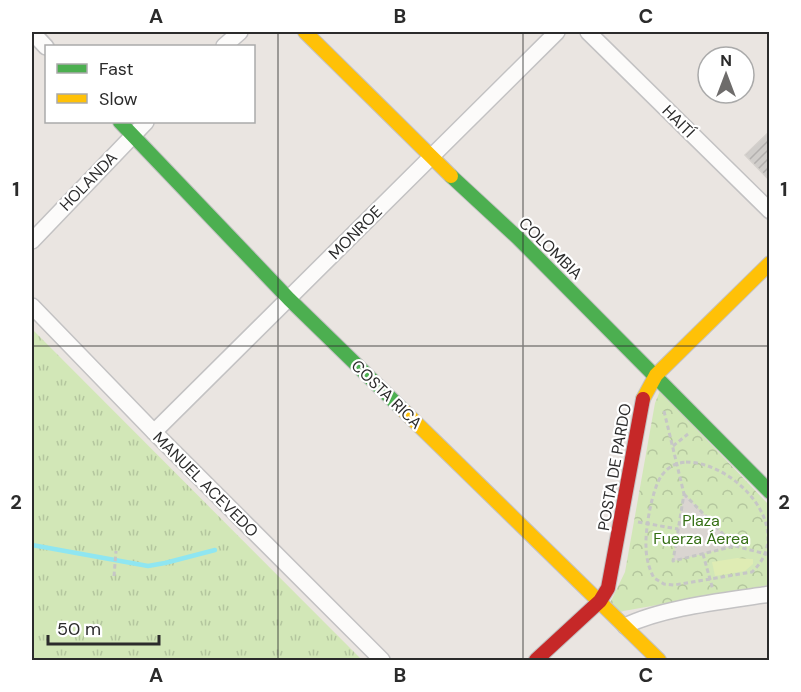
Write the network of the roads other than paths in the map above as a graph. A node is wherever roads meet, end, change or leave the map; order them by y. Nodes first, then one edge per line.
1 (32, 32) edge
2 (240, 32) edge
3 (305, 32) edge
4 (557, 32) edge
5 (588, 32) edge
6 (225, 45) edge
7 (45, 46) edge
8 (121, 123) edge
9 (145, 123) edge
10 (133, 134) junction
11 (430, 157) junction
12 (770, 211) edge
13 (32, 241) edge
14 (770, 263) edge
15 (289, 299) junction
16 (32, 306) edge
17 (656, 375) junction
18 (154, 432) junction
19 (770, 492) edge
20 (770, 594) edge
21 (600, 601) junction
22 (625, 626) junction
23 (382, 660) edge
24 (536, 660) edge
25 (659, 660) edge

1 - 7 street
2 - 6 street
3 - 11 street, COLOMBIA
4 - 11 street, MONROE
5 - 12 street, HAITÍ
8 - 10 street, COSTA RICA
9 - 10 street, HOLANDA
10 - 13 street, HOLANDA
10 - 15 street, COSTA RICA
11 - 15 street, MONROE
11 - 17 street, COLOMBIA
14 - 17 street, POSTA DE PARDO
15 - 18 street, MONROE
15 - 21 street, COSTA RICA
16 - 18 street, MANUEL ACEVEDO
17 - 19 street, COLOMBIA
17 - 21 street, POSTA DE PARDO
18 - 23 street, MANUEL ACEVEDO
20 - 22 street
21 - 22 street, COSTA RICA
21 - 24 street, POSTA DE PARDO
22 - 25 street, COSTA RICA

